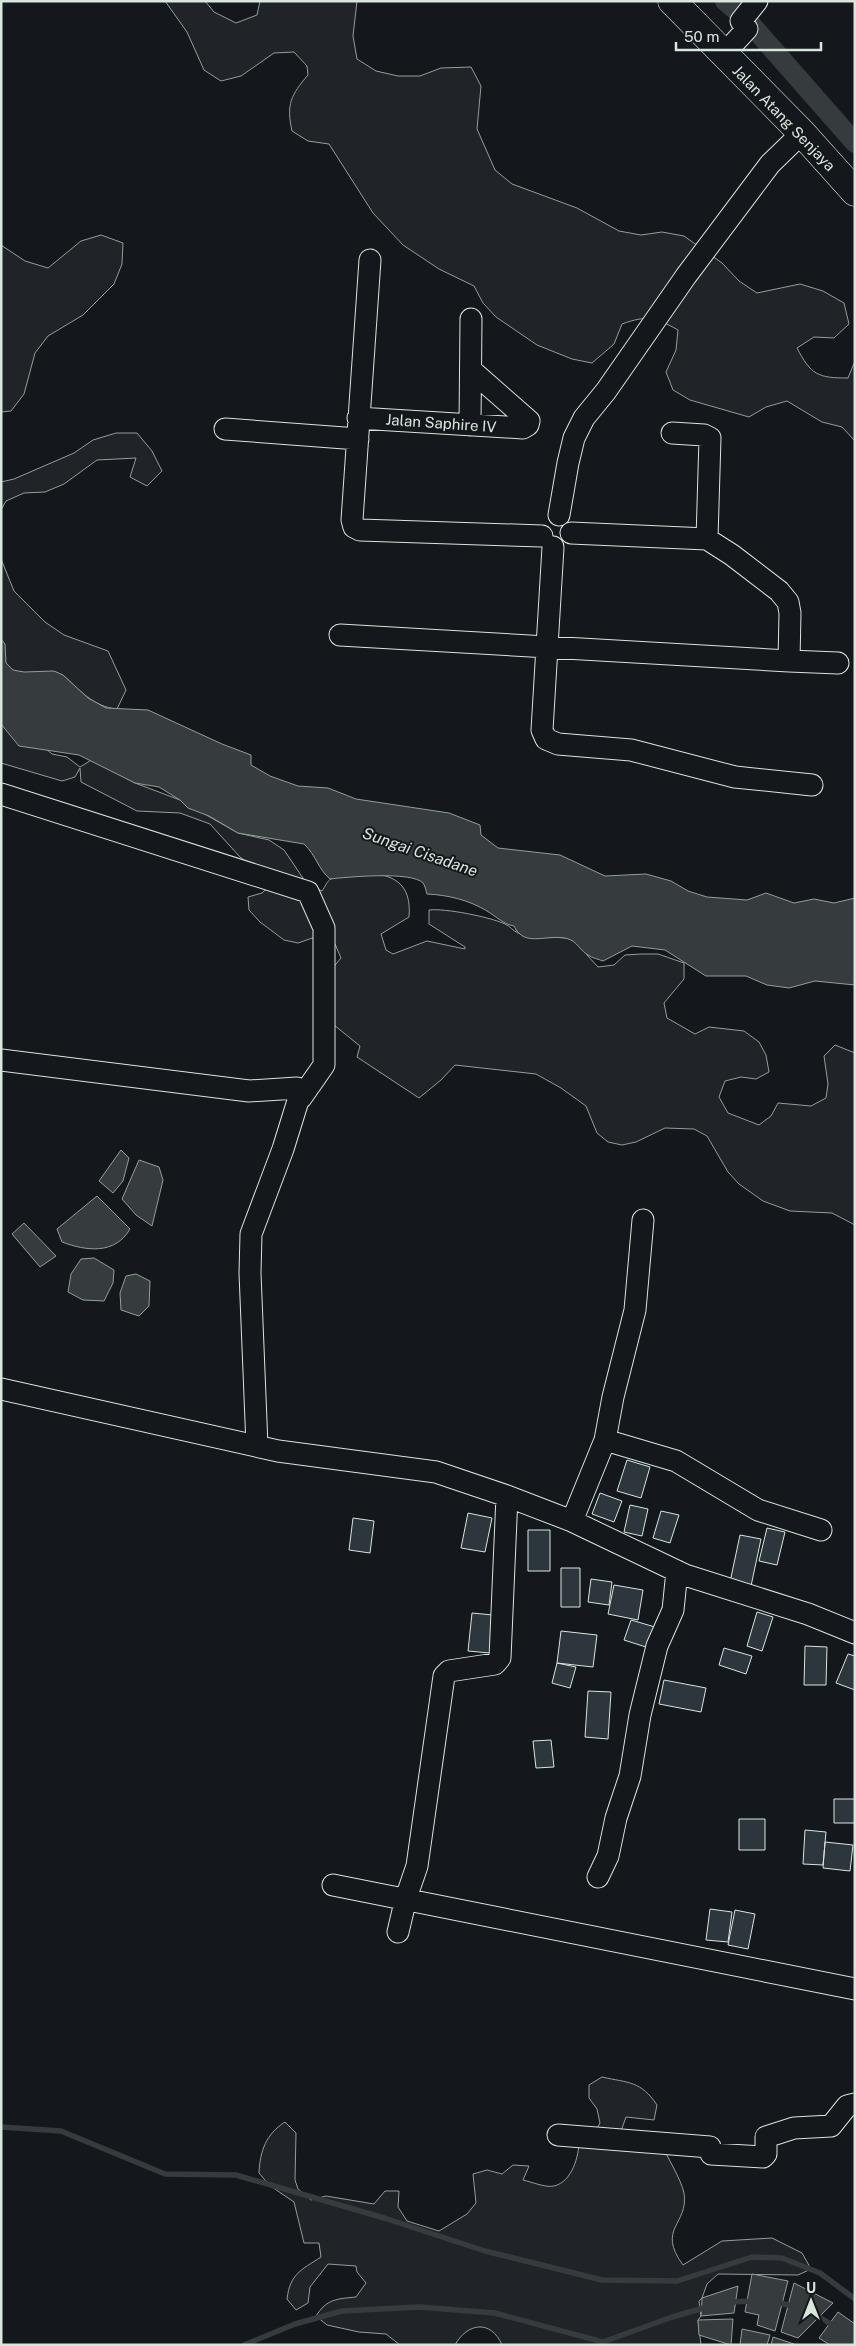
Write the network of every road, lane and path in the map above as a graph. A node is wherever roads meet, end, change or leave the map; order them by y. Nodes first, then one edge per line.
1 (672, 1) edge
2 (751, 9) edge
3 (723, 55) junction
4 (802, 133) junction
5 (855, 192) edge
6 (370, 260) dead end
7 (471, 319) dead end
8 (471, 370) junction
9 (358, 418) junction
10 (470, 425) junction
11 (225, 429) dead end
12 (672, 432) dead end
13 (358, 439) junction
14 (559, 515) junction
15 (571, 533) junction
16 (706, 539) junction
17 (547, 542) junction
18 (340, 636) dead end
19 (546, 647) junction
20 (790, 661) junction
21 (838, 663) dead end
22 (812, 785) dead end
23 (1, 794) edge
24 (1, 1060) edge
25 (301, 1098) junction
26 (644, 1220) dead end
27 (1, 1389) edge
28 (605, 1440) junction
29 (256, 1446) junction
30 (507, 1496) junction
31 (572, 1522) junction
32 (821, 1530) dead end
33 (677, 1571) junction
34 (855, 1633) edge
35 (598, 1877) dead end
36 (333, 1885) dead end
37 (406, 1898) junction
38 (398, 1932) dead end
39 (855, 1989) edge
40 (855, 2104) edge
41 (558, 2135) dead end

1 - 3 main road, Jalan Atang Senjaya
2 - 3 street
3 - 4 main road, Jalan Atang Senjaya
4 - 5 main road, Jalan Atang Senjaya
4 - 14 street
6 - 9 street
7 - 8 street
8 - 10 street
8 - 10 street, Jalan Saphire IV
9 - 10 street, Jalan Saphire IV
9 - 13 street
11 - 13 street
12 - 16 street
13 - 17 street
14 - 15 street
14 - 17 street
15 - 16 street
15 - 17 street
16 - 20 street
17 - 19 street
18 - 19 street
19 - 20 street
19 - 22 street
20 - 21 street
23 - 25 street
24 - 25 street
25 - 29 street
26 - 28 street
27 - 29 street
28 - 31 street
28 - 32 street
29 - 30 street
30 - 31 street
30 - 37 street
31 - 33 street
33 - 34 street
33 - 35 street
36 - 37 street
37 - 38 street
37 - 39 street
40 - 41 street

